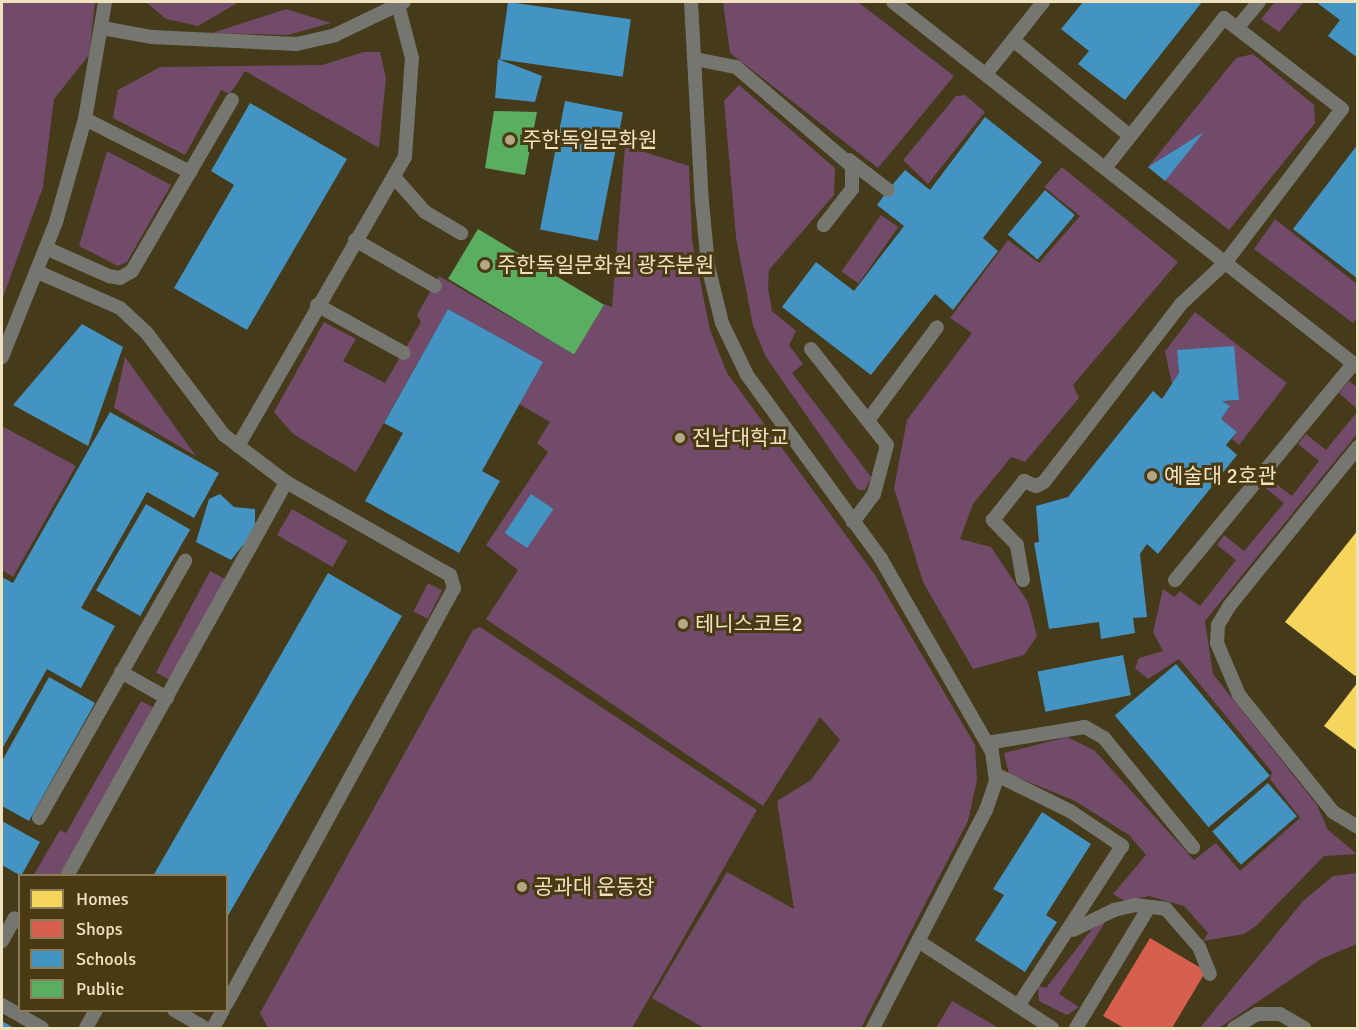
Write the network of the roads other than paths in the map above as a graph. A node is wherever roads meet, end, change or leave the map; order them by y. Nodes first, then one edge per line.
1 (105, 2) edge
2 (691, 2) edge
3 (893, 2) edge
4 (1043, 2) edge
5 (1259, 2) edge
6 (401, 3) edge
7 (102, 28) junction
8 (1238, 28) junction
9 (1013, 40) junction
10 (695, 59) junction
11 (986, 74) junction
12 (232, 100) dead end
13 (85, 119) junction
14 (1130, 136) junction
15 (842, 156) junction
16 (1105, 168) junction
17 (190, 172) junction
18 (394, 177) junction
19 (888, 190) dead end
20 (824, 225) dead end
21 (461, 233) dead end
22 (355, 240) junction
23 (48, 249) junction
24 (1225, 262) junction
25 (40, 273) junction
26 (435, 286) dead end
27 (317, 305) junction
28 (937, 327) dead end
29 (811, 349) dead end
30 (404, 353) dead end
31 (2, 357) edge
32 (1355, 366) edge
33 (869, 419) junction
34 (238, 446) junction
35 (1358, 447) edge
36 (286, 482) junction
37 (853, 522) junction
38 (185, 561) dead end
39 (1023, 580) dead end
40 (1175, 580) dead end
41 (121, 672) junction
42 (167, 698) junction
43 (987, 743) junction
44 (995, 774) junction
45 (39, 818) dead end
46 (1358, 827) edge
47 (1193, 847) dead end
48 (68, 874) edge
49 (1149, 907) junction
50 (2, 910) edge
51 (17, 919) edge
52 (1067, 935) junction
53 (2, 941) edge
54 (918, 941) junction
55 (1210, 974) dead end
56 (228, 1000) edge
57 (2, 1005) edge
58 (1018, 1006) junction
59 (95, 1012) edge
60 (176, 1012) edge
61 (222, 1012) edge
62 (42, 1029) edge
63 (86, 1029) edge
64 (205, 1029) edge
65 (213, 1029) edge
66 (873, 1029) edge
67 (1052, 1029) edge
68 (1076, 1029) edge
69 (1234, 1029) edge
70 (1304, 1029) edge

1 - 7 lane
2 - 10 lane
3 - 11 lane
4 - 9 lane
5 - 8 lane
6 - 7 lane
6 - 18 lane
7 - 13 lane
8 - 14 lane
8 - 24 lane
9 - 11 lane
9 - 14 lane
10 - 15 lane
10 - 37 lane
11 - 16 lane
12 - 17 lane
13 - 17 lane
13 - 23 lane
14 - 16 lane
15 - 19 lane
15 - 20 lane
16 - 24 lane
17 - 23 lane
18 - 21 lane
18 - 22 lane
22 - 26 lane
22 - 27 lane
23 - 25 lane
24 - 32 lane
24 - 39 lane
25 - 31 lane
25 - 34 lane
27 - 30 lane
27 - 34 lane
28 - 33 lane
29 - 33 lane
32 - 40 lane
33 - 37 lane
34 - 36 lane
35 - 46 lane
36 - 42 lane
36 - 56 lane
37 - 43 lane
38 - 41 lane
41 - 42 lane
41 - 45 lane
42 - 48 lane
43 - 44 lane
43 - 47 lane
44 - 52 lane
44 - 54 lane
49 - 52 lane
49 - 55 lane
49 - 68 lane
50 - 51 lane
51 - 53 lane
52 - 58 lane
54 - 58 lane
54 - 66 lane
57 - 62 lane
58 - 67 lane
59 - 63 lane
60 - 64 lane
61 - 65 lane
69 - 70 lane

